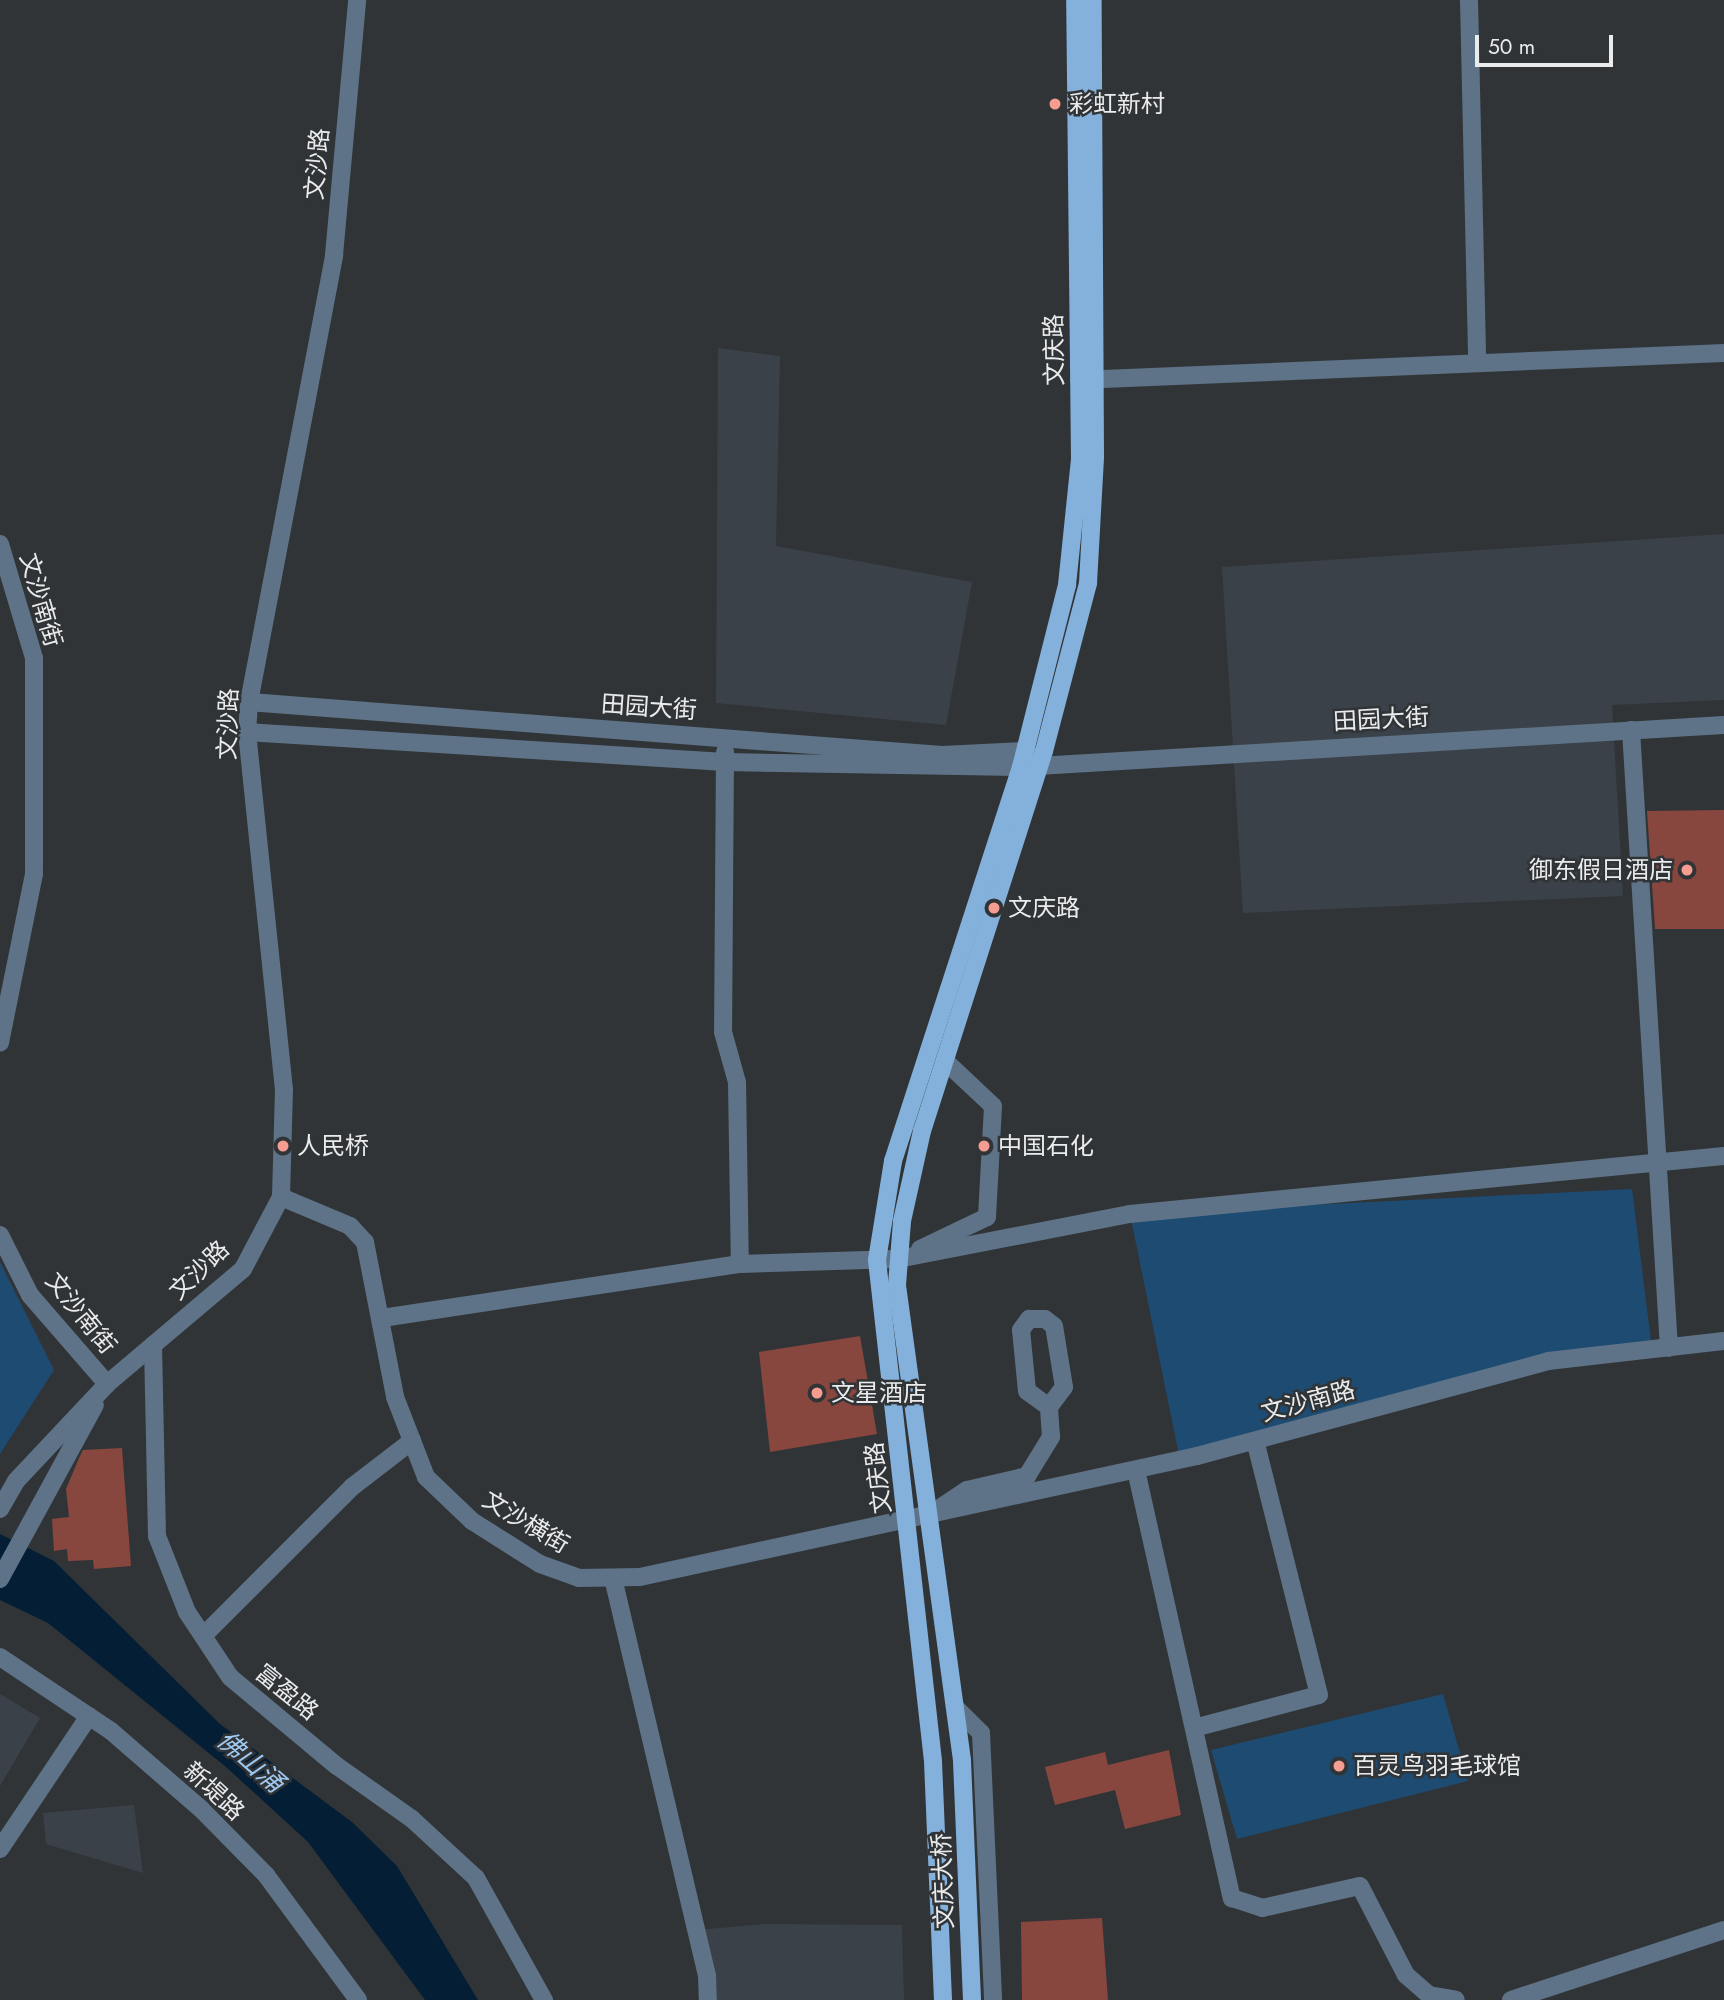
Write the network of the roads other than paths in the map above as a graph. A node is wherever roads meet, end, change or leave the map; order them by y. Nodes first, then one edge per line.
1 (356, 0) edge
2 (1075, 0) edge
3 (1093, 0) edge
4 (1469, 0) edge
5 (1724, 353) edge
6 (1477, 362) junction
7 (1087, 380) junction
8 (0, 544) edge
9 (249, 702) junction
10 (1724, 724) edge
11 (1631, 730) junction
12 (247, 733) junction
13 (725, 738) junction
14 (1023, 759) junction
15 (725, 762) junction
16 (1040, 763) junction
17 (0, 1043) edge
18 (945, 1061) junction
19 (1724, 1156) edge
20 (1657, 1162) junction
21 (281, 1197) junction
22 (0, 1235) edge
23 (898, 1259) junction
24 (877, 1260) junction
25 (740, 1264) junction
26 (383, 1318) junction
27 (1724, 1341) edge
28 (153, 1345) junction
29 (1669, 1348) junction
30 (107, 1384) junction
31 (1049, 1407) dead end
32 (412, 1441) junction
33 (1255, 1441) junction
34 (1136, 1470) junction
35 (0, 1509) edge
36 (931, 1514) junction
37 (907, 1520) junction
38 (613, 1578) junction
39 (0, 1579) edge
40 (203, 1636) junction
41 (0, 1657) edge
42 (955, 1707) junction
43 (89, 1716) junction
44 (1194, 1728) junction
45 (962, 1760) joint
46 (933, 1761) joint
47 (0, 1849) edge
48 (1724, 1930) edge
49 (1522, 1998) edge
50 (358, 2000) edge
51 (544, 2000) edge
52 (708, 2000) edge
53 (943, 2000) edge
54 (972, 2000) edge
55 (993, 2000) edge
56 (1456, 2000) edge

1 - 9 street, 文沙路
2 - 7 main road, 文庆路
3 - 7 main road, 文庆路
4 - 6 street
5 - 6 street
6 - 7 street
7 - 14 main road, 文庆路
7 - 16 main road, 文庆路
8 - 17 street, 文沙南街
9 - 12 street, 文沙路
9 - 13 street, 田园大街
10 - 11 street, 田园大街
11 - 16 street, 田园大街
11 - 20 street
12 - 15 street, 田园大街
12 - 21 street, 文沙路
13 - 14 street, 田园大街
13 - 15 street
14 - 15 street, 田园大街
14 - 16 street, 田园大街
14 - 24 main road, 文庆路
15 - 25 street
16 - 18 main road, 文庆路
18 - 23 main road, 文庆路
18 - 23 street
19 - 20 street
20 - 23 street
20 - 29 street
21 - 26 street, 文沙横街
21 - 28 street, 文沙路
22 - 30 street, 文沙南街
23 - 24 street
23 - 36 main road, 文庆路
24 - 25 street
24 - 37 main road, 文庆路
25 - 26 street
26 - 32 street, 文沙横街
27 - 29 street, 文沙南路
28 - 30 street, 文沙路
28 - 40 street, 富盈路
29 - 33 street, 文沙南路
30 - 35 street, 文沙路
30 - 39 street, 文沙路
31 - 36 street
32 - 38 street, 文沙横街
32 - 40 street
33 - 34 street, 文沙南路
33 - 44 street
34 - 36 street, 文沙南路
34 - 44 street
36 - 37 street, 文沙南路
36 - 42 main road, 文庆路
37 - 38 street, 文沙横街
37 - 46 main road, 文庆路
38 - 52 street
40 - 51 street, 富盈路
41 - 43 street, 新堤路
42 - 45 main road, 文庆路
42 - 55 street
43 - 47 street
43 - 50 street, 新堤路
44 - 56 street
45 - 54 main road, 文庆大桥
46 - 53 main road, 文庆大桥
48 - 49 street

